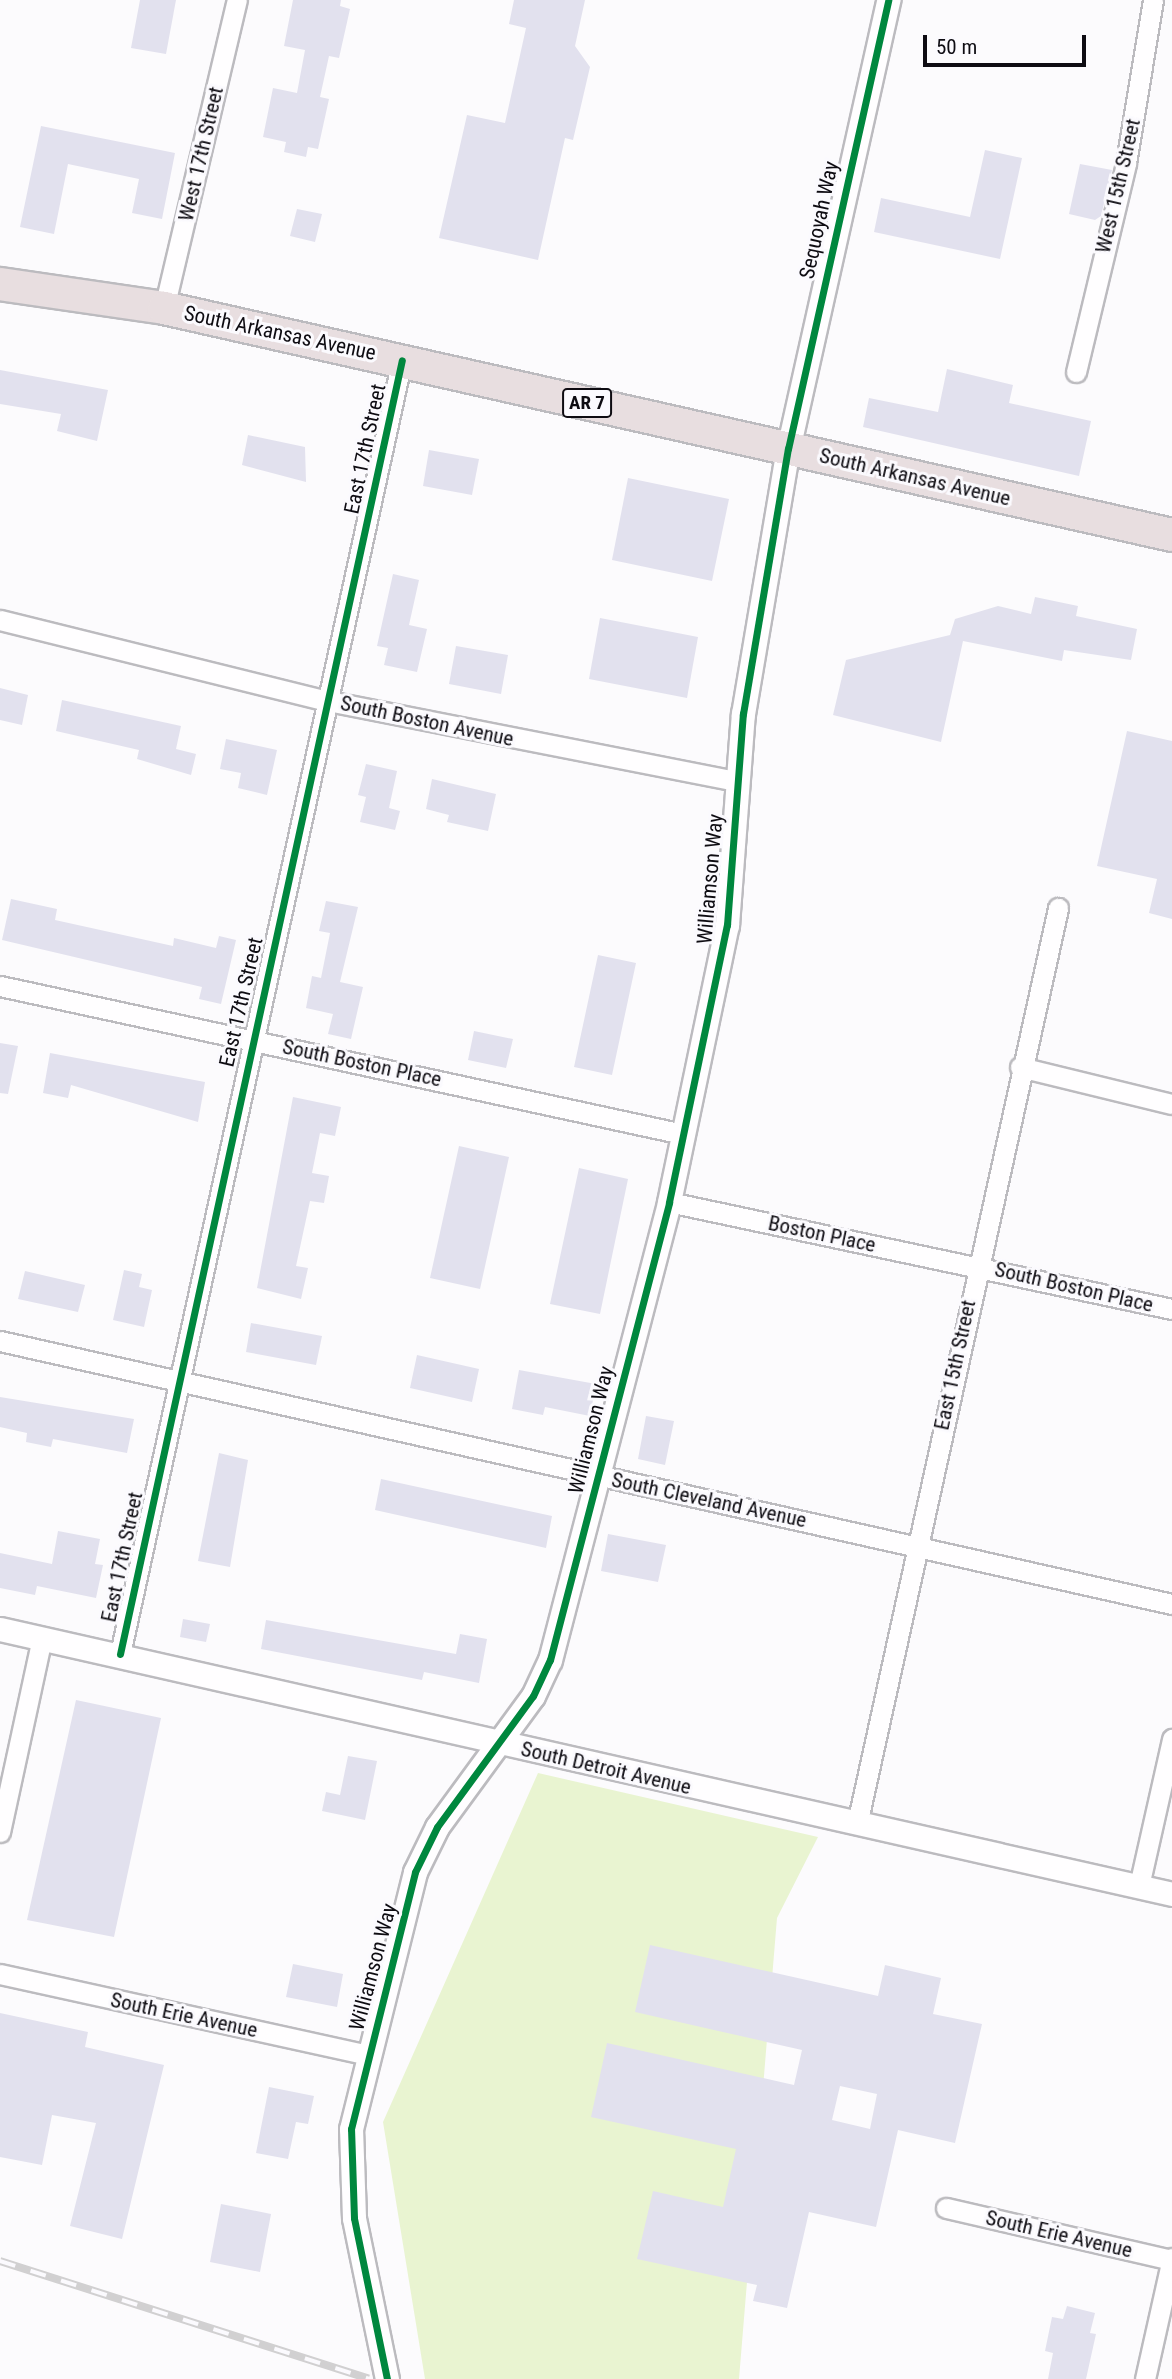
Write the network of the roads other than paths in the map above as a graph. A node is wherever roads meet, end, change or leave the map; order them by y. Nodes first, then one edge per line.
1 (237, 0) edge
2 (888, 0) edge
3 (1153, 0) edge
4 (0, 284) edge
5 (164, 308) junction
6 (402, 360) junction
7 (1076, 372) dead end
8 (788, 449) junction
9 (1172, 535) edge
10 (0, 620) edge
11 (328, 701) junction
12 (734, 781) junction
13 (1058, 908) dead end
14 (0, 986) edge
15 (251, 1039) junction
16 (1020, 1067) junction
17 (1172, 1104) edge
18 (683, 1133) junction
19 (669, 1202) junction
20 (976, 1266) junction
21 (1172, 1309) edge
22 (0, 1340) edge
23 (178, 1379) junction
24 (596, 1477) junction
25 (918, 1543) junction
26 (1172, 1604) edge
27 (0, 1629) edge
28 (42, 1638) junction
29 (120, 1654) junction
30 (1172, 1738) edge
31 (498, 1744) junction
32 (857, 1824) junction
33 (0, 1832) edge
34 (1139, 1886) junction
35 (1172, 1894) edge
36 (0, 1975) edge
37 (368, 2055) junction
38 (946, 2208) dead end
39 (1172, 2260) edge
40 (387, 2379) edge
41 (1145, 2379) edge

1 - 5 street, West 17th Street
2 - 8 street, Sequoyah Way
3 - 7 street, West 15th Street
4 - 5 highway, South Arkansas Avenue / AR 7
5 - 6 highway, South Arkansas Avenue / AR 7
6 - 8 highway, South Arkansas Avenue / AR 7
6 - 11 street, East 17th Street
8 - 9 highway, South Arkansas Avenue / AR 7
8 - 12 street, Williamson Way
10 - 11 street, South Boston Avenue
11 - 12 street, South Boston Avenue
11 - 15 street, East 17th Street
12 - 18 street, Williamson Way
13 - 16 street, East 15th Street
14 - 15 street, South Boston Place
15 - 18 street, South Boston Place
15 - 23 street, East 17th Street
16 - 17 street
16 - 20 street, East 15th Street
18 - 19 street, Williamson Way
19 - 20 street, Boston Place
19 - 24 street, Williamson Way
20 - 21 street, South Boston Place
20 - 25 street, East 15th Street
22 - 23 street, South Cleveland Avenue
23 - 24 street, South Cleveland Avenue
23 - 29 street, East 17th Street
24 - 25 street, South Cleveland Avenue
24 - 31 street, Williamson Way
25 - 26 street, South Cleveland Avenue
25 - 32 street, East 15th Street
27 - 28 street, South Detroit Avenue
28 - 29 street, South Detroit Avenue
28 - 33 street
29 - 31 street, South Detroit Avenue
30 - 34 street
31 - 32 street, South Detroit Avenue
31 - 37 street, Williamson Way
32 - 34 street, South Detroit Avenue
34 - 35 street, South Detroit Avenue
36 - 37 street, South Erie Avenue
37 - 40 street, Williamson Way
38 - 39 street, South Erie Avenue
39 - 41 street

